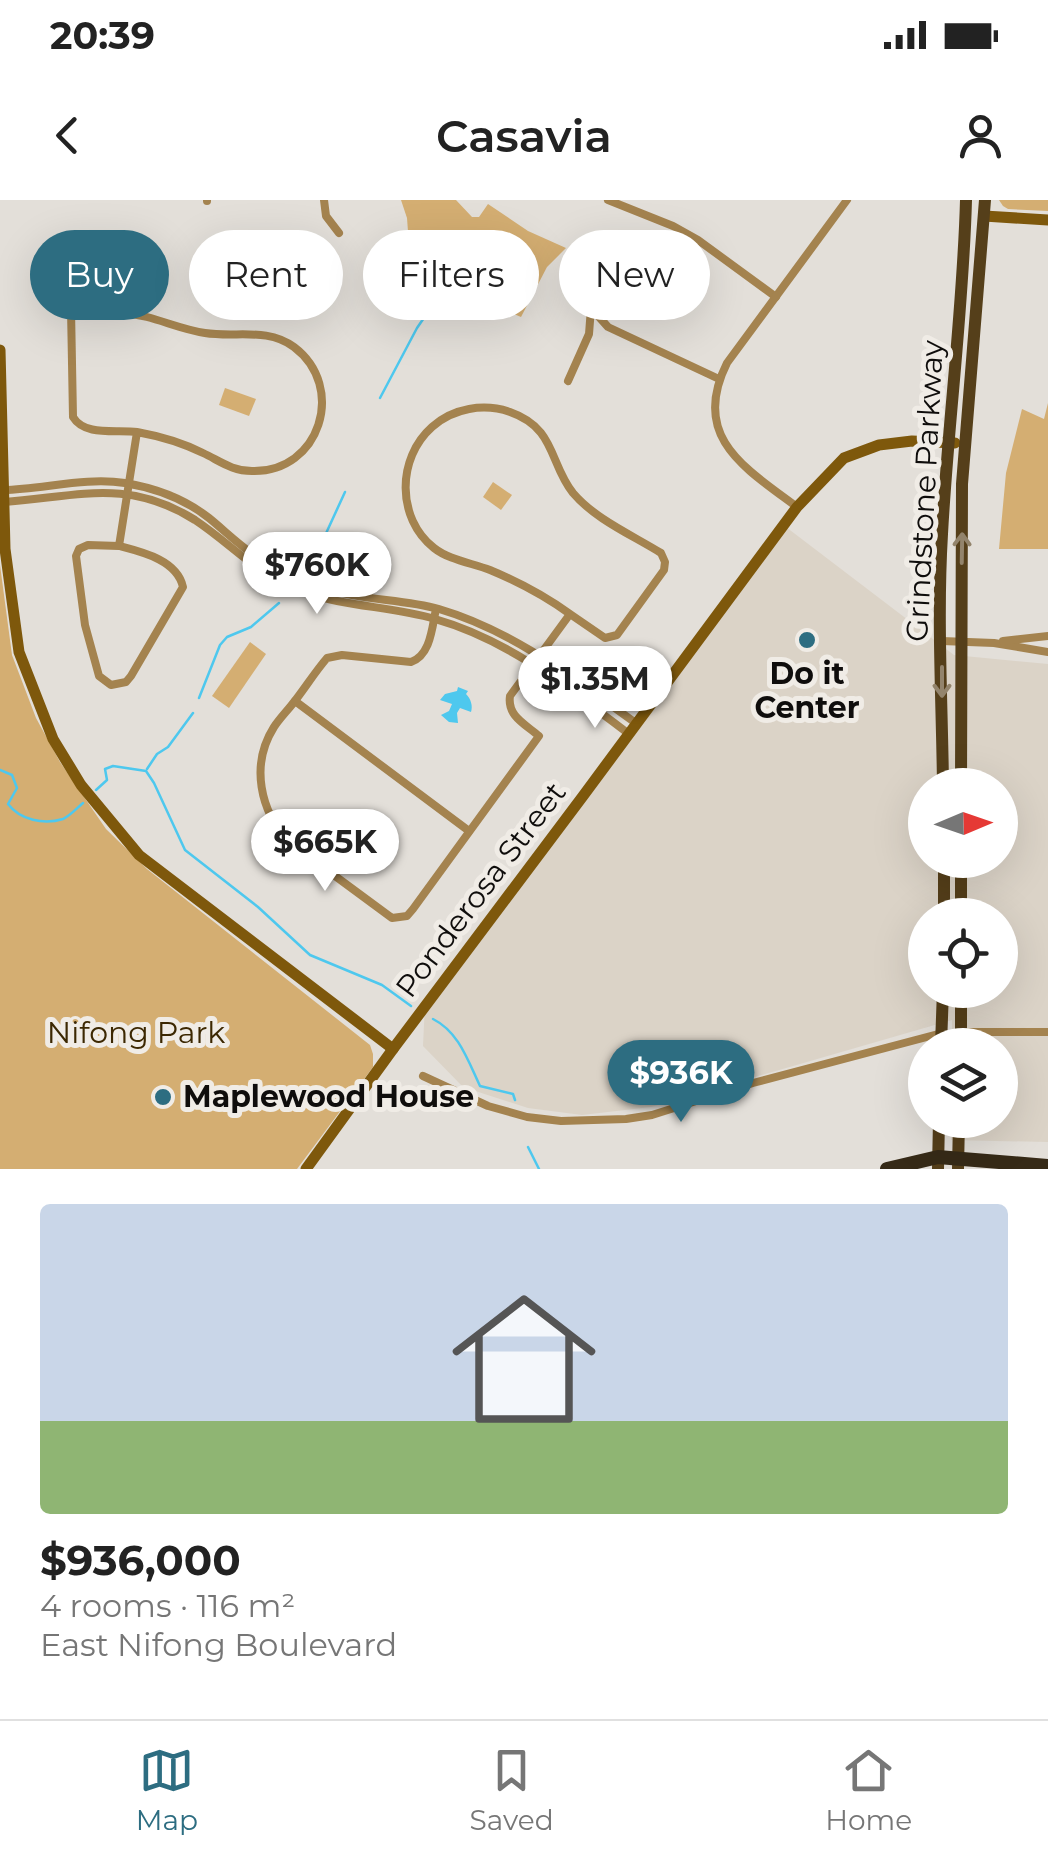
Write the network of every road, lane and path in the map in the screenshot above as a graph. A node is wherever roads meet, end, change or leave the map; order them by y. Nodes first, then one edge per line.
1 (324, 200) edge
2 (608, 200) edge
3 (632, 200) edge
4 (847, 200) edge
5 (966, 200) edge
6 (985, 200) edge
7 (633, 210) junction
8 (984, 216) junction
9 (1048, 220) edge
10 (337, 230) edge
11 (776, 297) junction
12 (71, 320) edge
13 (154, 320) edge
14 (0, 350) edge
15 (719, 379) junction
16 (568, 381) dead end
17 (138, 432) junction
18 (1, 436) edge
19 (948, 442) junction
20 (965, 443) junction
21 (54, 486) junction
22 (128, 489) junction
23 (66, 490) junction
24 (4, 496) junction
25 (56, 497) junction
26 (797, 506) junction
27 (118, 546) junction
28 (3, 549) edge
29 (435, 614) junction
30 (570, 614) junction
31 (1048, 636) edge
32 (942, 641) junction
33 (960, 642) junction
34 (994, 642) junction
35 (1048, 652) edge
36 (540, 654) junction
37 (534, 663) junction
38 (295, 700) junction
39 (633, 729) junction
40 (943, 768) edge
41 (960, 768) edge
42 (470, 831) junction
43 (1048, 1032) edge
44 (1018, 1034) edge
45 (908, 1049) edge
46 (392, 1050) junction
47 (423, 1076) dead end
48 (939, 1138) edge
49 (959, 1138) edge
50 (938, 1163) edge
51 (958, 1164) edge
52 (1048, 1166) edge
53 (306, 1169) edge
54 (887, 1169) edge

1 - 10 street
2 - 7 street
3 - 7 street
4 - 11 street
5 - 19 main road, Grindstone Parkway
6 - 8 main road, Grindstone Parkway
7 - 11 street
8 - 9 street
8 - 20 main road, Grindstone Parkway
11 - 15 street
12 - 17 street
13 - 17 street
14 - 18 street
15 - 16 street
15 - 26 street
17 - 22 street
18 - 24 street
19 - 20 street, Ponderosa Street
19 - 26 street, Ponderosa Street
19 - 32 main road, Grindstone Parkway
33 -> 20 main road, Grindstone Parkway
21 - 23 street
21 - 24 street
21 - 25 street
22 - 23 street
22 - 27 street
22 - 29 street
23 - 25 street
24 - 25 street
24 - 28 street
26 - 39 street, Ponderosa Street
27 - 27 street
28 - 46 street
29 - 36 street
29 - 37 street
29 - 38 street
30 - 30 street
30 - 36 street
31 - 34 street
32 - 33 street
32 -> 40 main road, Grindstone Parkway
33 - 34 street
33 - 41 main road, Grindstone Parkway
34 - 35 street
36 - 37 street
36 - 39 street
37 - 39 street
37 - 42 street
38 - 42 street
38 - 42 street
39 - 46 street, Ponderosa Street
43 - 44 street
45 - 47 street
46 - 53 street, Ponderosa Street
48 - 50 main road
49 - 51 main road
50 - 51 highway
50 - 54 highway
51 - 52 highway

